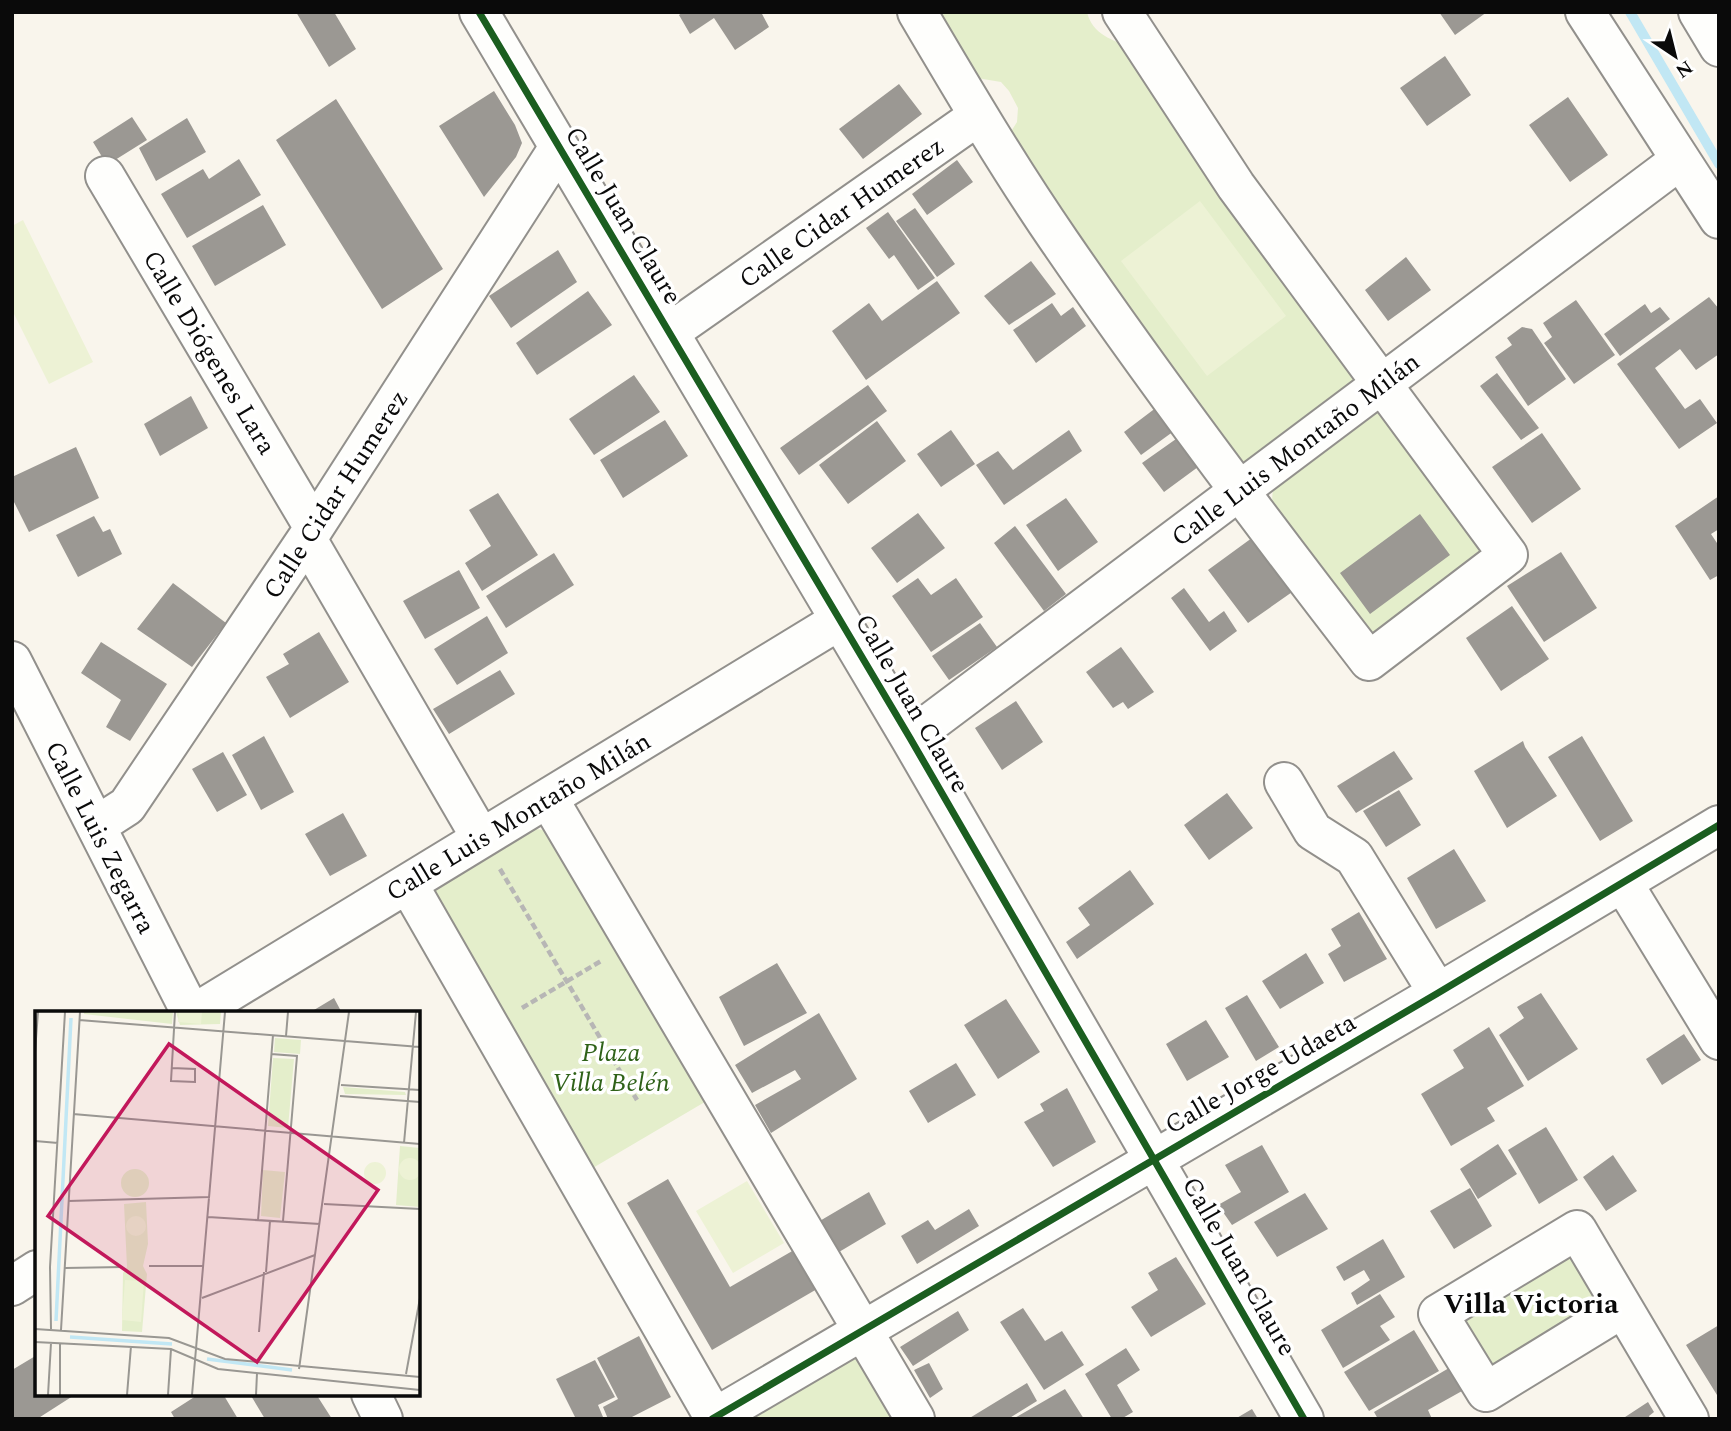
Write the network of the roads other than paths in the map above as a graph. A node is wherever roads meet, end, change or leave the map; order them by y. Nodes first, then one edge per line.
1 (479, 12) edge
2 (917, 12) edge
3 (1122, 12) edge
4 (1585, 12) edge
5 (1698, 12) edge
6 (1719, 47) edge
7 (978, 116) junction
8 (559, 147) junction
9 (1680, 160) junction
10 (105, 176) dead end
11 (1719, 219) edge
12 (670, 332) junction
13 (1382, 384) junction
14 (1238, 491) junction
15 (310, 534) junction
16 (840, 620) junction
17 (12, 661) edge
18 (910, 738) junction
19 (1284, 782) dead end
20 (548, 798) junction
21 (1719, 825) edge
22 (96, 826) junction
23 (488, 849) junction
24 (1623, 883) junction
25 (408, 884) junction
26 (1438, 993) junction
27 (192, 1011) edge
28 (196, 1011) edge
29 (1719, 1040) edge
30 (1154, 1160) junction
31 (35, 1271) edge
32 (12, 1286) edge
33 (1623, 1308) junction
34 (863, 1332) junction
35 (372, 1396) edge
36 (714, 1418) edge
37 (383, 1419) edge
38 (915, 1419) edge
39 (1304, 1419) edge
40 (1689, 1419) edge

1 - 8 street, Calle Juan Claure
2 - 7 street
3 - 13 street
4 - 9 street
5 - 6 street
7 - 12 street, Calle Cidar Humerez
7 - 14 street
8 - 12 street, Calle Juan Claure
8 - 15 street, Calle Cidar Humerez
9 - 11 street
9 - 13 street, Calle Luis Montaño Milán
10 - 15 street, Calle Diógenes Lara
12 - 16 street, Calle Juan Claure
13 - 14 street, Calle Luis Montaño Milán
13 - 14 street
14 - 18 street, Calle Luis Montaño Milán
15 - 22 street, Calle Cidar Humerez
15 - 23 street, Calle Diógenes Lara
16 - 18 street, Calle Juan Claure
16 - 20 street, Calle Luis Montaño Milán
17 - 22 street, Calle Luis Zegarra
18 - 30 street, Calle Juan Claure
19 - 26 street
20 - 23 street, Calle Luis Montaño Milán
20 - 34 street
21 - 24 street, Calle Jorge Udaeta
22 - 27 street, Calle Luis Zegarra
23 - 25 street, Calle Luis Montaño Milán
24 - 26 street, Calle Jorge Udaeta
24 - 29 street
25 - 28 street, Calle Luis Montaño Milán
25 - 36 street
26 - 30 street, Calle Jorge Udaeta
30 - 34 street, Calle Jorge Udaeta
30 - 39 street, Calle Juan Claure
31 - 32 street
33 - 33 street
33 - 40 street
34 - 36 street, Calle Jorge Udaeta
34 - 38 street
35 - 37 street

